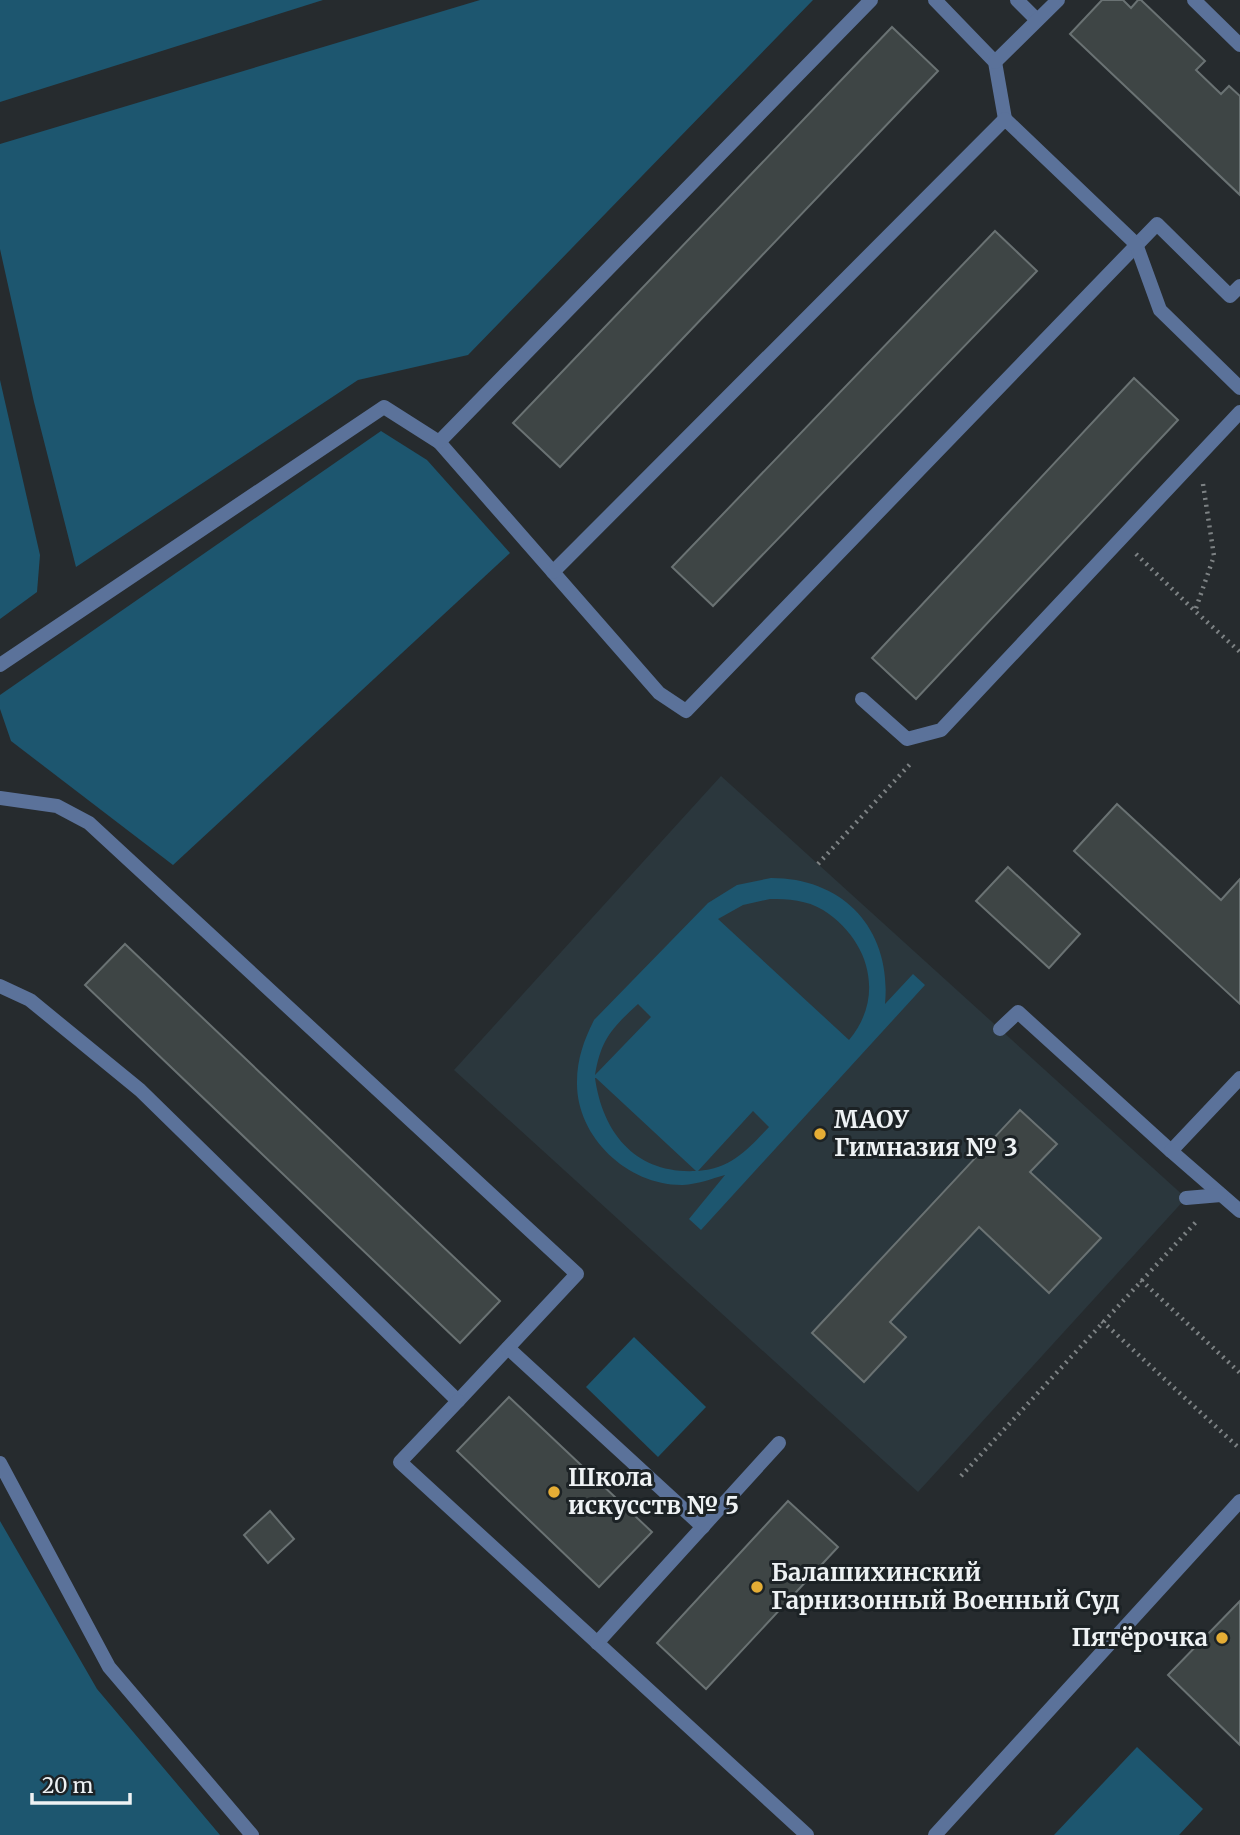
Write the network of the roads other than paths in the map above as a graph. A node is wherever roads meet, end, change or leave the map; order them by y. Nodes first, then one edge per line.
1 (871, 0) edge
2 (935, 0) edge
3 (1017, 0) edge
4 (1058, 0) edge
5 (1194, 0) edge
6 (1037, 20) junction
7 (1240, 45) edge
8 (995, 62) junction
9 (1005, 119) junction
10 (1136, 244) junction
11 (1240, 286) edge
12 (1240, 388) edge
13 (1240, 412) edge
14 (439, 442) junction
15 (553, 572) junction
16 (0, 665) edge
17 (862, 699) dead end
18 (0, 798) edge
19 (0, 986) edge
20 (1000, 1030) dead end
21 (1240, 1078) edge
22 (1171, 1151) junction
23 (1221, 1195) junction
24 (1186, 1198) dead end
25 (1240, 1211) edge
26 (508, 1348) junction
27 (458, 1401) junction
28 (779, 1443) dead end
29 (0, 1463) edge
30 (1240, 1502) edge
31 (703, 1527) junction
32 (597, 1643) junction
33 (252, 1835) edge
34 (807, 1835) edge
35 (935, 1835) edge

1 - 14 street
2 - 8 street
3 - 6 street
4 - 6 street
5 - 7 street
6 - 8 street
8 - 9 street
9 - 10 street
9 - 15 street
10 - 11 street
10 - 12 street
10 - 15 street
13 - 17 street
14 - 15 street
14 - 16 street
18 - 26 street
19 - 27 street
20 - 22 street
21 - 22 street
22 - 23 street
23 - 24 street
23 - 25 street
26 - 27 street
26 - 31 street
27 - 32 street
28 - 31 street
29 - 33 street
30 - 35 street
31 - 32 street
32 - 34 street

